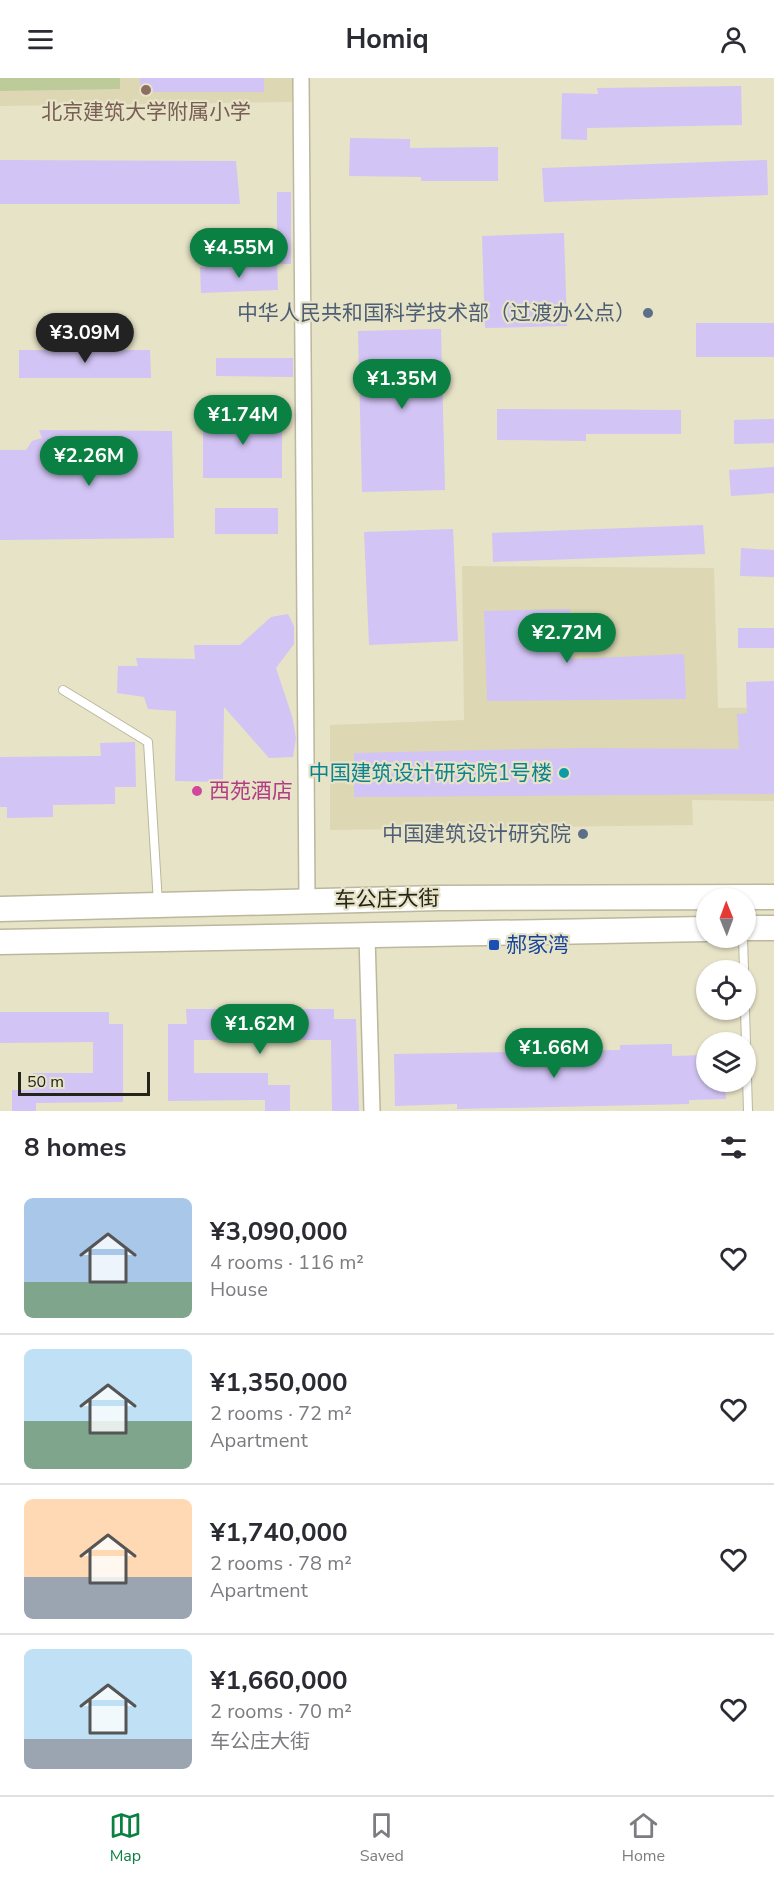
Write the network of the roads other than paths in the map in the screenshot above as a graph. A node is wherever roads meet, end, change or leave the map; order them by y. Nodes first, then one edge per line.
1 (301, 78) edge
2 (63, 690) dead end
3 (774, 897) edge
4 (307, 900) junction
5 (159, 904) junction
6 (0, 909) edge
7 (756, 928) edge
8 (774, 928) edge
9 (696, 929) edge
10 (367, 936) junction
11 (0, 942) edge
12 (745, 1020) edge
13 (372, 1111) edge
14 (748, 1111) edge

1 - 4 street
2 - 5 lane
3 - 4 main road, 车公庄大街
4 - 5 main road, 车公庄大街
5 - 6 main road, 车公庄大街
7 - 8 main road
9 - 10 main road, 车公庄大街
10 - 11 main road, 车公庄大街
10 - 13 street
12 - 14 lane

